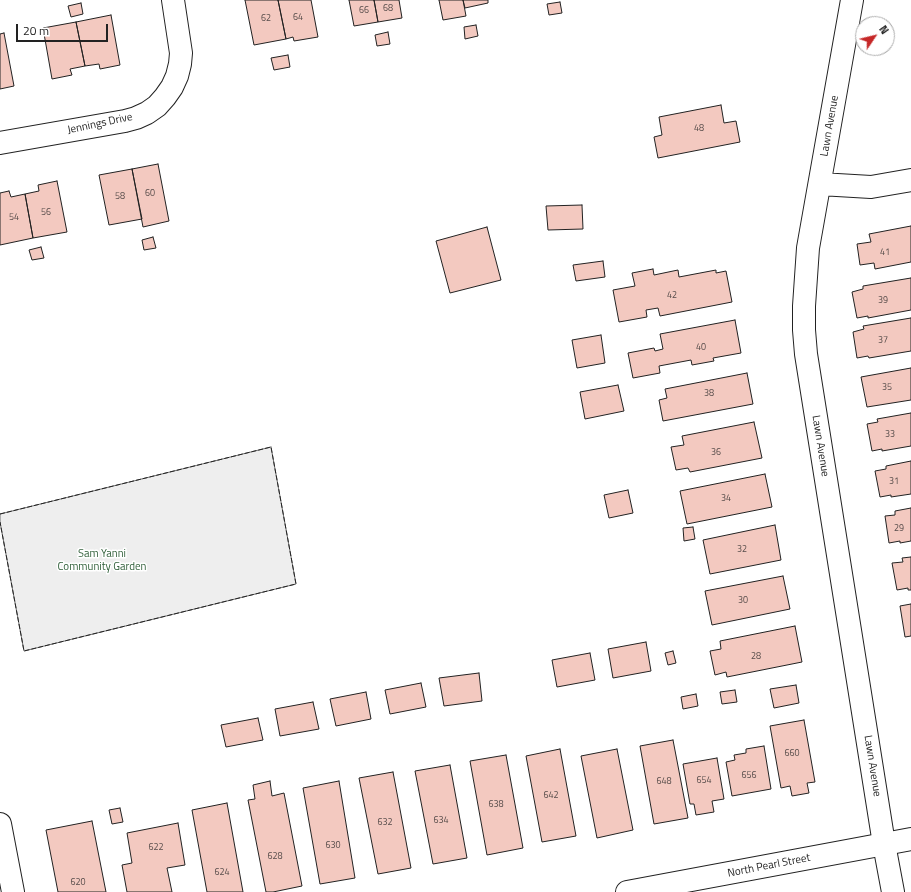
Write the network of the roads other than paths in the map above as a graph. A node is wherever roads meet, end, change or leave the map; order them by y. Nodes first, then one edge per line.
1 (173, 0) edge
2 (852, 0) edge
3 (0, 143) edge
4 (911, 180) edge
5 (820, 184) junction
6 (0, 824) edge
7 (911, 839) edge
8 (884, 844) junction
9 (13, 892) edge
10 (627, 892) edge
11 (893, 892) edge

1 - 3 street, Jennings Drive
2 - 5 street, Lawn Avenue
4 - 5 street
5 - 8 street, Lawn Avenue
6 - 9 street
7 - 8 street, North Pearl Street
8 - 10 street, North Pearl Street
8 - 11 street, Lawn Avenue

